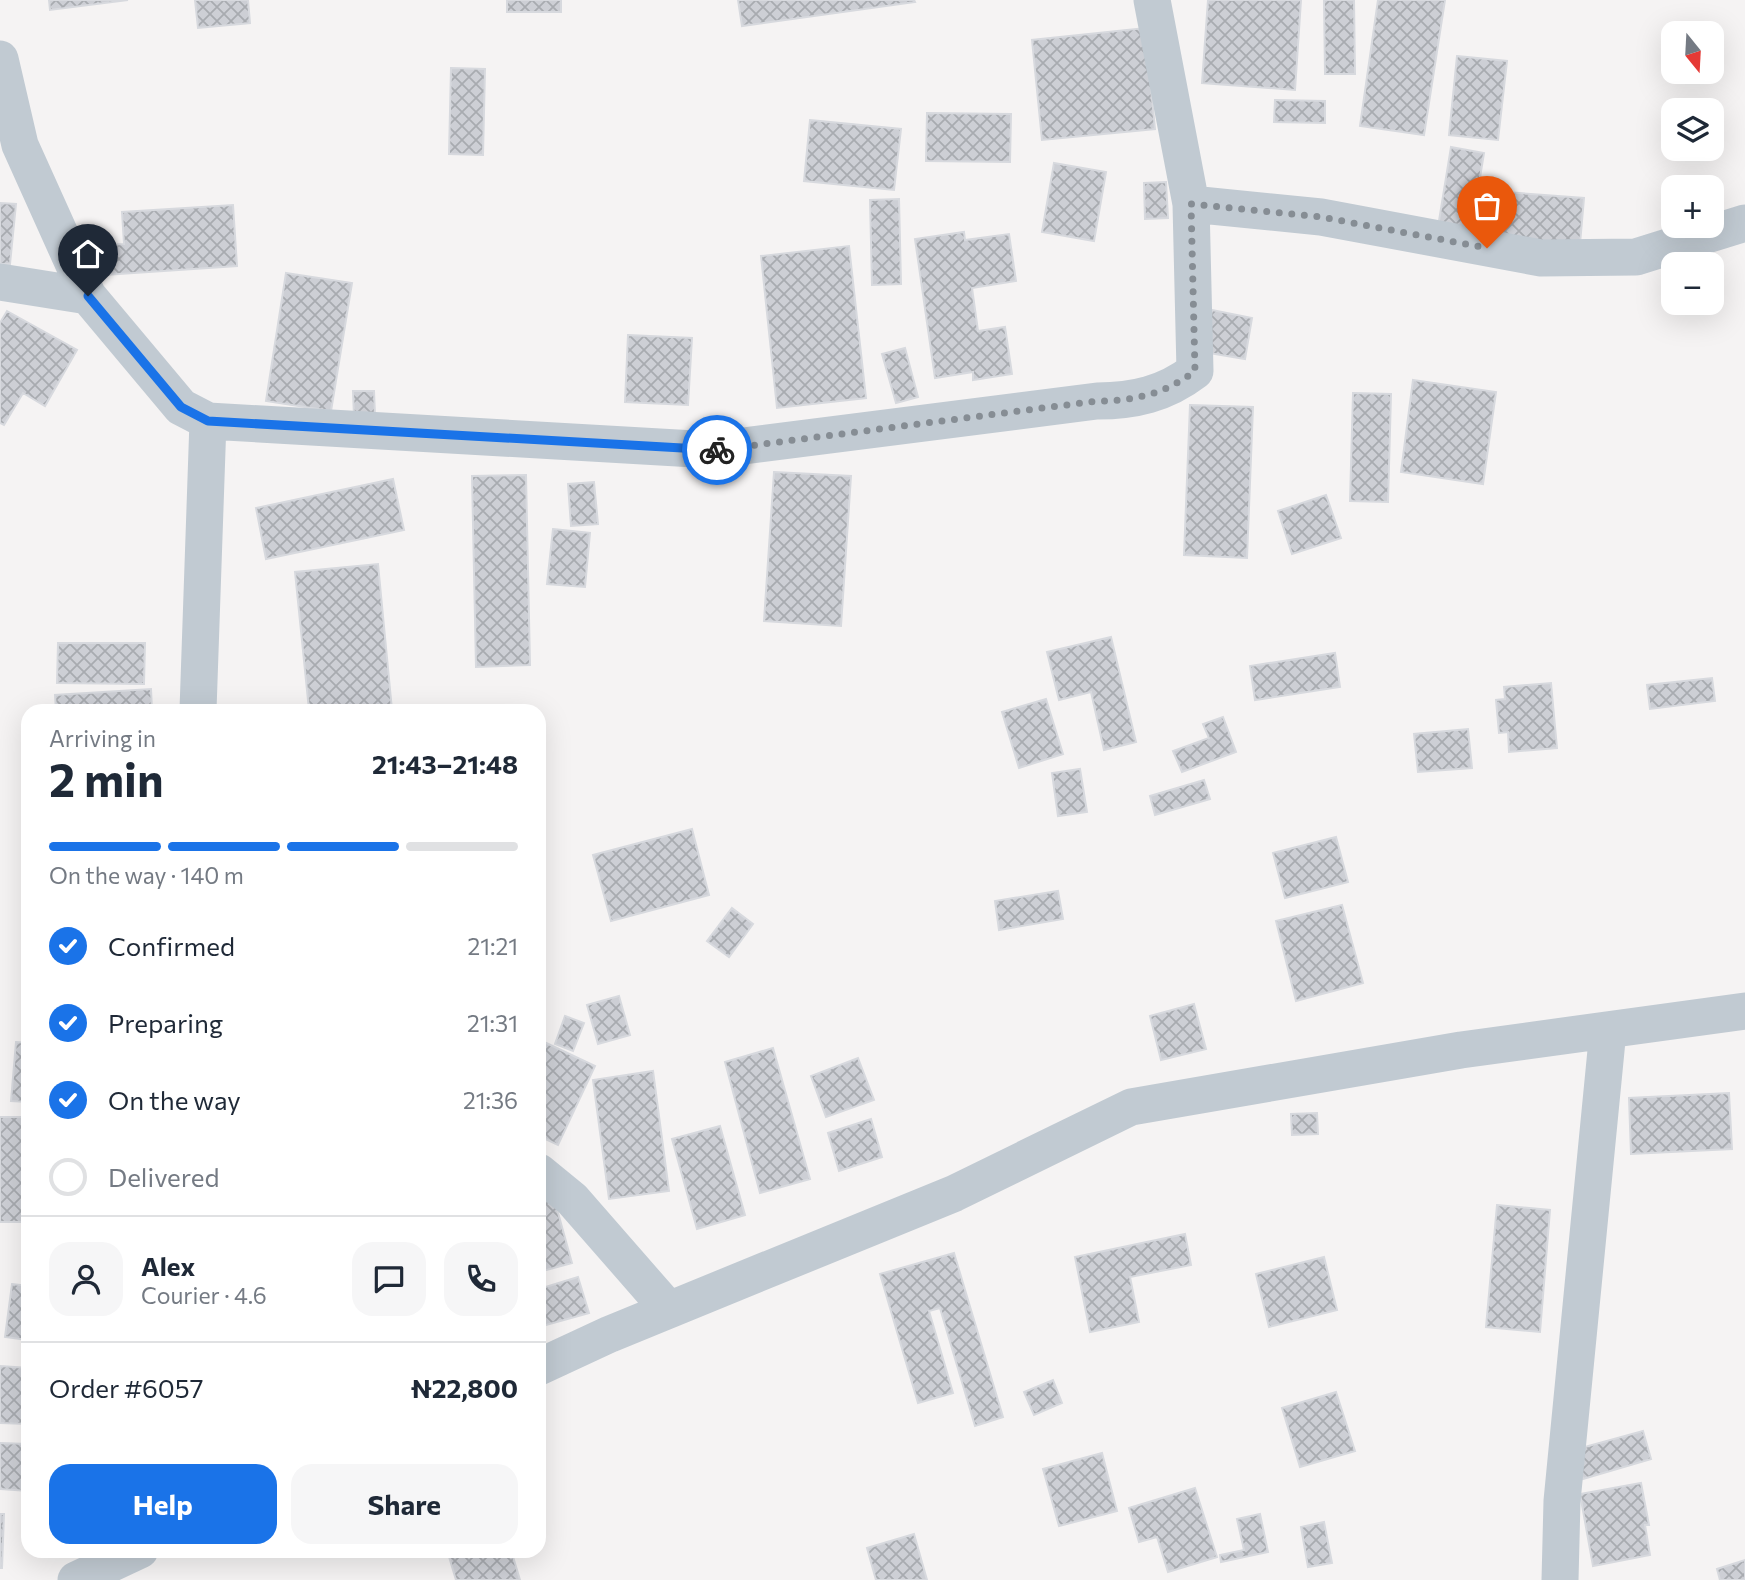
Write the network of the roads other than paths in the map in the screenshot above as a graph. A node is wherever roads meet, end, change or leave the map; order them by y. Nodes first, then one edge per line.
1 (1152, 0) edge
2 (0, 59) edge
3 (1191, 204) junction
4 (1745, 223) edge
5 (0, 282) edge
6 (88, 296) junction
7 (208, 421) junction
8 (198, 704) edge
9 (1745, 1011) edge
10 (1608, 1030) junction
11 (546, 1178) edge
12 (669, 1310) junction
13 (546, 1364) edge
14 (1560, 1580) edge

1 - 3 street
2 - 6 street
3 - 4 street
3 - 7 street
5 - 6 street
6 - 7 street
7 - 8 street
9 - 10 street
10 - 12 street
10 - 14 street
11 - 12 street
12 - 13 street

